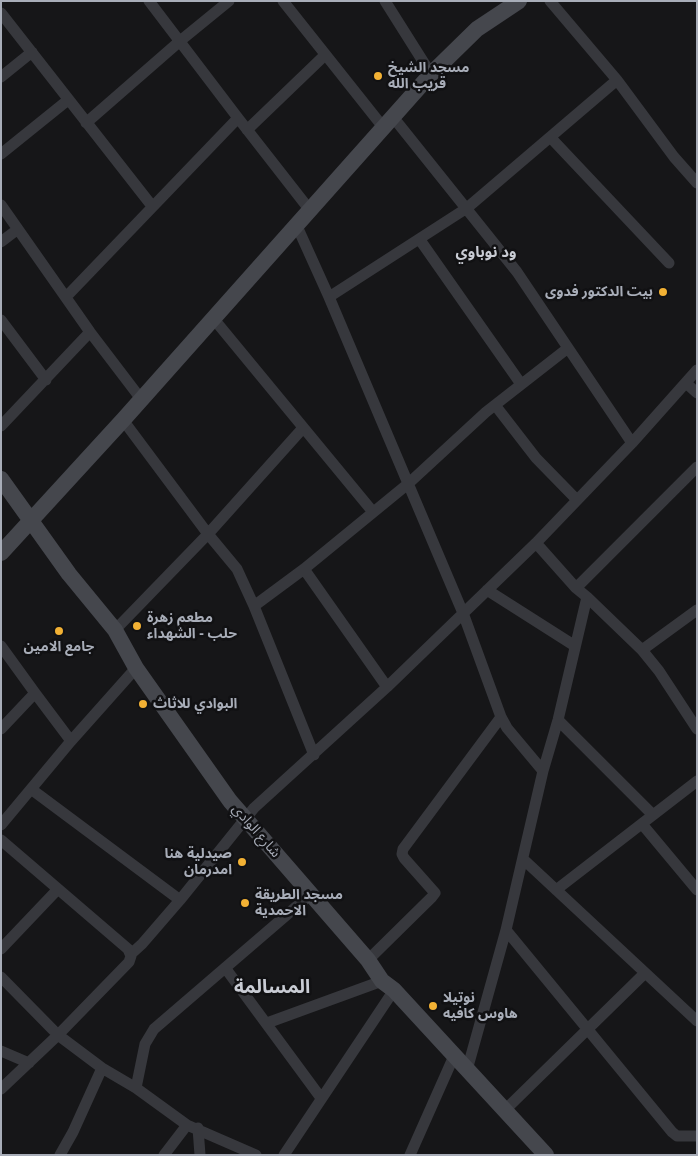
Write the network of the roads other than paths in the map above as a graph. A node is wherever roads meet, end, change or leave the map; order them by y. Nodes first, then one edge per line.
1 (149, 1) edge
2 (229, 1) edge
3 (282, 1) edge
4 (385, 1) edge
5 (519, 1) edge
6 (550, 1) edge
7 (1, 13) edge
8 (180, 41) junction
9 (32, 52) junction
10 (324, 55) junction
11 (432, 74) junction
12 (1, 77) edge
13 (617, 80) junction
14 (68, 100) junction
15 (238, 118) junction
16 (388, 122) junction
17 (86, 123) junction
18 (247, 130) junction
19 (551, 138) junction
20 (1, 154) edge
21 (697, 183) edge
22 (1, 205) edge
23 (152, 206) junction
24 (467, 208) junction
25 (309, 209) junction
26 (296, 224) junction
27 (18, 229) junction
28 (420, 240) junction
29 (1, 242) edge
30 (668, 263) dead end
31 (329, 297) junction
32 (66, 298) junction
33 (213, 318) junction
34 (1, 320) edge
35 (90, 332) junction
36 (568, 348) junction
37 (697, 370) edge
38 (46, 380) junction
39 (686, 383) junction
40 (521, 384) junction
41 (697, 393) edge
42 (141, 399) junction
43 (496, 405) junction
44 (123, 420) junction
45 (1, 426) edge
46 (303, 428) junction
47 (632, 443) junction
48 (697, 467) edge
49 (1, 479) edge
50 (409, 483) junction
51 (576, 500) junction
52 (373, 512) junction
53 (31, 521) junction
54 (208, 534) junction
55 (536, 543) junction
56 (1, 553) edge
57 (304, 568) junction
58 (576, 588) junction
59 (487, 590) junction
60 (587, 597) junction
61 (254, 606) junction
62 (697, 610) edge
63 (463, 613) junction
64 (115, 630) junction
65 (575, 646) junction
66 (1, 647) edge
67 (642, 650) junction
68 (136, 668) junction
69 (388, 687) junction
70 (34, 693) junction
71 (501, 717) junction
72 (558, 720) junction
73 (697, 728) edge
74 (1, 729) edge
75 (71, 741) junction
76 (314, 755) junction
77 (543, 771) junction
78 (697, 781) edge
79 (31, 789) junction
80 (653, 815) junction
81 (245, 820) junction
82 (642, 824) junction
83 (1, 825) edge
84 (1, 840) edge
85 (523, 859) junction
86 (58, 889) junction
87 (556, 890) junction
88 (697, 890) edge
89 (311, 894) junction
90 (180, 900) junction
91 (506, 930) junction
92 (1, 949) edge
93 (131, 954) junction
94 (368, 960) junction
95 (226, 969) junction
96 (645, 973) junction
97 (1, 977) edge
98 (388, 985) junction
99 (697, 1021) edge
100 (267, 1024) junction
101 (588, 1030) junction
102 (58, 1035) junction
103 (1, 1051) edge
104 (454, 1056) junction
105 (29, 1064) junction
106 (102, 1068) junction
107 (467, 1070) junction
108 (136, 1088) junction
109 (1, 1089) edge
110 (321, 1098) junction
111 (505, 1110) junction
112 (193, 1127) junction
113 (697, 1136) edge
114 (60, 1155) edge
115 (164, 1155) edge
116 (200, 1155) edge
117 (256, 1155) edge
118 (284, 1155) edge
119 (410, 1155) edge
120 (546, 1155) edge

1 - 8 street
2 - 8 street
3 - 10 street
4 - 11 street
5 - 11 main road
6 - 13 street
7 - 9 street
8 - 15 street
8 - 17 street
9 - 12 street
9 - 14 street
10 - 16 street
10 - 18 street
11 - 16 main road
13 - 19 street
13 - 21 street
14 - 17 street
14 - 20 street
15 - 18 street
15 - 23 street
16 - 24 street
16 - 25 main road
17 - 23 street
18 - 25 street
19 - 24 street
19 - 30 street
22 - 27 street
23 - 32 street
24 - 28 street
24 - 36 street
25 - 26 main road
26 - 31 street
26 - 33 main road
27 - 29 street
27 - 32 street
28 - 31 street
28 - 40 street
31 - 50 street
32 - 35 street
33 - 42 main road
33 - 46 street
34 - 38 street
35 - 38 street
35 - 42 street
36 - 40 street
36 - 47 street
37 - 39 street
38 - 45 street
39 - 41 street
39 - 47 street
40 - 43 street
42 - 44 main road
43 - 50 street
43 - 51 street
44 - 53 main road
44 - 54 street
46 - 52 street
46 - 54 street
47 - 51 street
48 - 58 street
49 - 53 main road, شارع الوادي
50 - 52 street
50 - 63 street
51 - 55 street
52 - 57 street
53 - 56 main road
53 - 64 main road, شارع الوادي
54 - 61 street
54 - 64 street
55 - 58 street
55 - 59 street
57 - 61 street
57 - 69 street
58 - 60 street
59 - 63 street
59 - 65 street
60 - 65 street
60 - 67 street
61 - 76 street
62 - 67 street
63 - 69 street
63 - 71 street
64 - 68 main road, شارع الوادي
65 - 72 street
66 - 70 street
67 - 73 street
68 - 75 street
68 - 81 main road, شارع الوادي
69 - 76 street
70 - 74 street
70 - 75 street
71 - 77 street
71 - 94 street
72 - 77 street
72 - 80 street
75 - 79 street
76 - 81 street
77 - 85 street
78 - 80 street
79 - 83 street
79 - 90 street
80 - 82 street
81 - 89 main road, شارع الوادي
81 - 90 street
82 - 87 street
82 - 88 street
84 - 86 street
85 - 87 street
85 - 91 street
86 - 92 street
86 - 93 street
87 - 96 street
89 - 94 main road, شارع الوادي
89 - 95 street
90 - 93 street
91 - 101 street
91 - 107 street
93 - 102 street
94 - 98 main road, شارع الوادي
95 - 100 street
95 - 108 street
96 - 99 street
96 - 101 street
97 - 102 street
98 - 100 street
98 - 104 main road, شارع الوادي
98 - 110 street
100 - 110 street
101 - 111 street
101 - 113 street
102 - 105 street
102 - 106 street
103 - 105 street
104 - 107 main road, شارع الوادي
104 - 119 street
105 - 109 street
106 - 108 street
106 - 114 street
107 - 111 main road, شارع الوادي
108 - 112 street
110 - 118 street
111 - 120 main road, شارع الوادي
112 - 115 street
112 - 116 street
112 - 117 street

